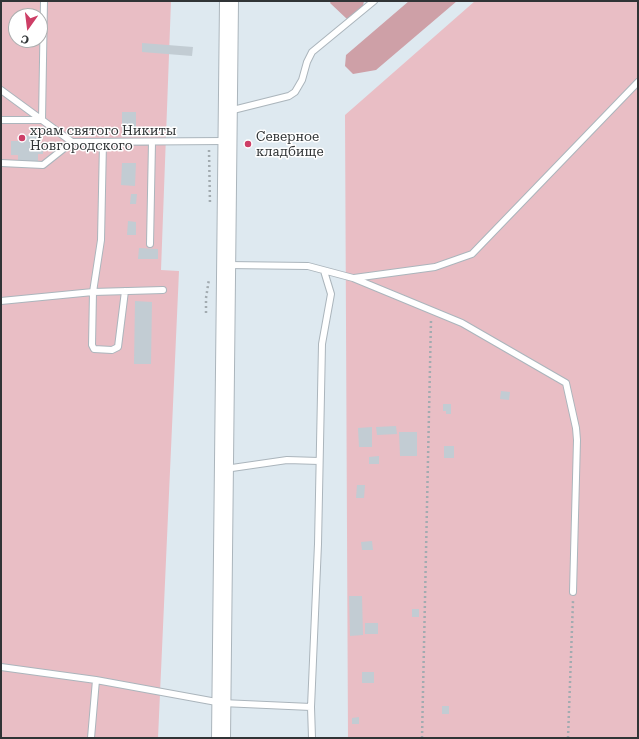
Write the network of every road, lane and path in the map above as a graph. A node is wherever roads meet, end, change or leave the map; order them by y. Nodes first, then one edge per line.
1 (44, 1) edge
2 (229, 1) edge
3 (374, 1) edge
4 (638, 82) edge
5 (1, 90) edge
6 (227, 111) junction
7 (1, 120) edge
8 (42, 120) junction
9 (227, 141) junction
10 (72, 142) junction
11 (103, 142) junction
12 (152, 142) junction
13 (1, 163) edge
14 (150, 244) dead end
15 (226, 265) junction
16 (324, 270) junction
17 (210, 274) dead end
18 (353, 278) junction
19 (125, 290) junction
20 (163, 290) dead end
21 (94, 292) junction
22 (1, 301) edge
23 (431, 310) junction
24 (206, 314) dead end
25 (319, 461) junction
26 (224, 470) junction
27 (573, 592) joint
28 (1, 667) edge
29 (96, 680) junction
30 (222, 703) junction
31 (311, 707) junction
32 (91, 738) edge
33 (221, 738) edge
34 (312, 738) edge
35 (422, 738) edge
36 (568, 738) edge

1 - 8 lane
2 - 6 main road
3 - 6 lane
4 - 18 lane
5 - 8 lane
6 - 9 main road
7 - 8 lane
8 - 10 lane
9 - 12 lane
9 - 15 main road
10 - 11 lane
10 - 13 lane
11 - 12 lane
11 - 21 lane
12 - 14 lane
15 - 16 lane
15 - 26 main road
16 - 18 lane
16 - 25 lane
17 - 24 path
18 - 23 lane
19 - 20 lane
19 - 21 lane
19 - 21 lane
21 - 22 lane
23 - 27 lane
23 - 35 path
25 - 26 lane
25 - 31 lane
26 - 30 main road
27 - 36 path
28 - 29 lane
29 - 30 lane
29 - 32 lane
30 - 31 lane
30 - 33 main road
31 - 34 lane

